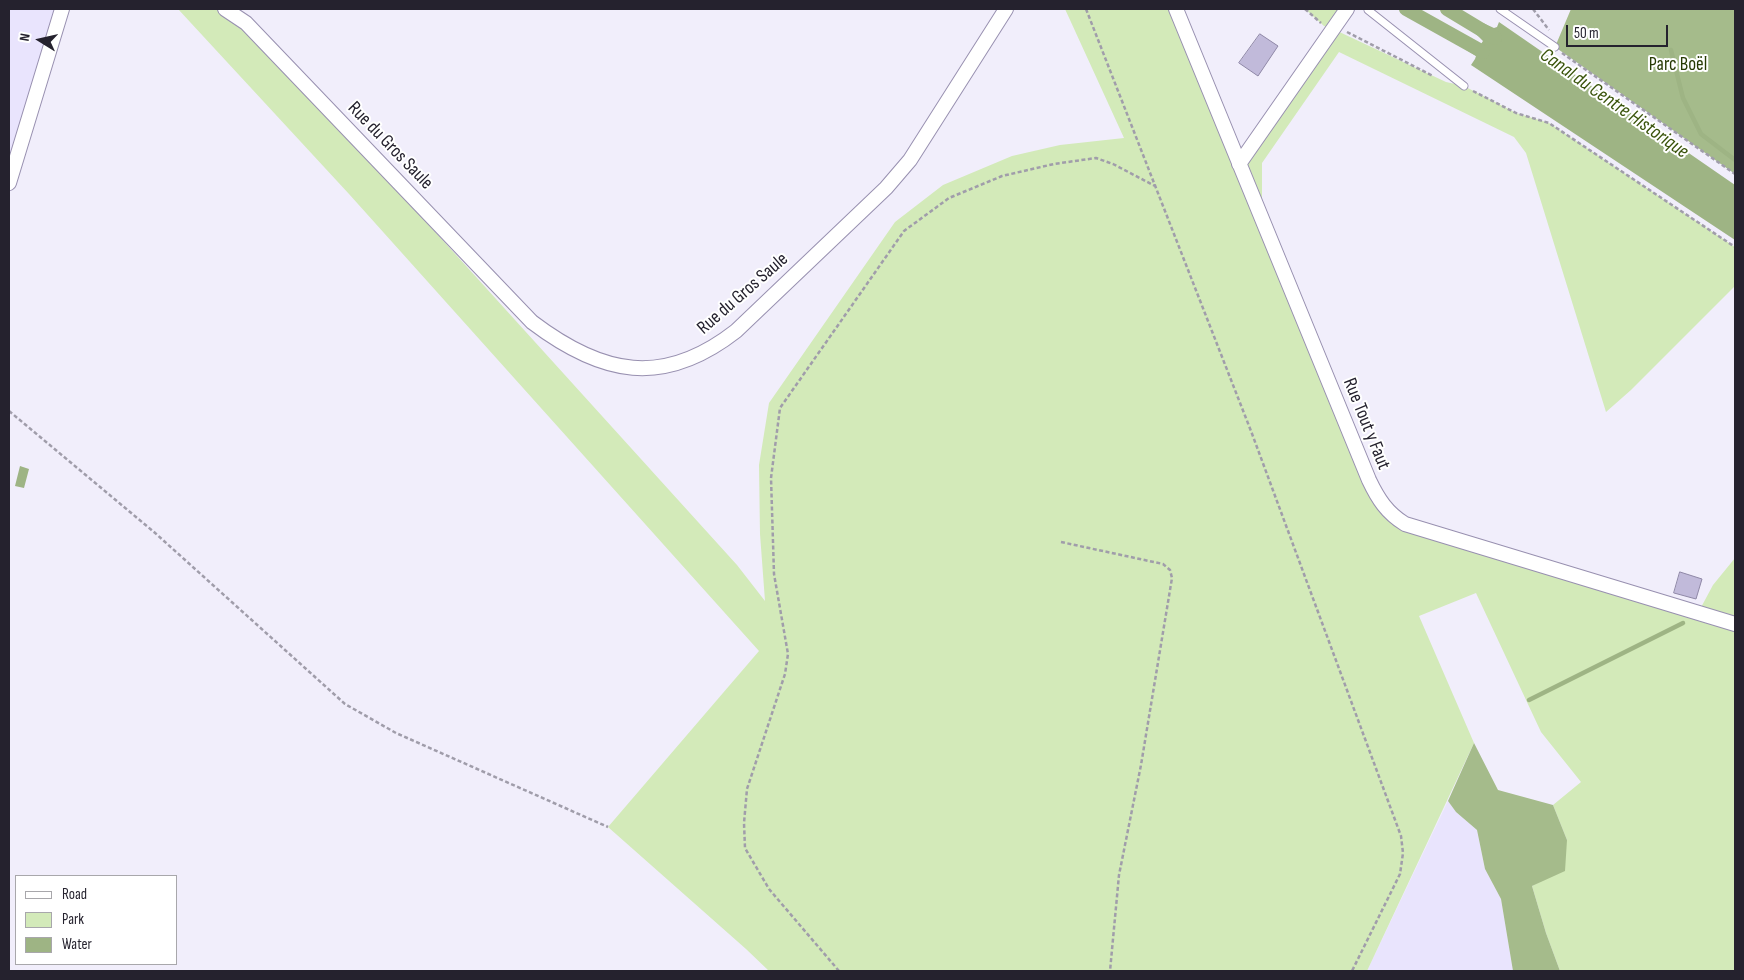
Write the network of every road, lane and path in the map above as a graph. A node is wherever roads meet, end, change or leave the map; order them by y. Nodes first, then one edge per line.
1 (62, 9) edge
2 (225, 9) edge
3 (1006, 9) edge
4 (1086, 9) edge
5 (1176, 9) edge
6 (1305, 9) edge
7 (1348, 9) edge
8 (1500, 9) edge
9 (1368, 10) dead end
10 (1333, 29) junction
11 (1555, 47) joint
12 (1438, 78) dead end
13 (1464, 86) joint
14 (1239, 164) junction
15 (1735, 174) edge
16 (9, 183) edge
17 (1155, 186) junction
18 (1735, 247) edge
19 (9, 411) edge
20 (1061, 542) dead end
21 (1735, 624) edge
22 (608, 827) dead end
23 (839, 971) edge
24 (1110, 971) edge
25 (1352, 971) edge

1 - 16 street
2 - 3 street, Rue du Gros Saule
4 - 17 path
5 - 14 street, Rue Tout y Faut
6 - 10 path
7 - 10 street
8 - 11 lane
9 - 13 lane
10 - 12 path
10 - 14 street
11 - 15 path
13 - 18 path
14 - 21 street, Rue Tout y Faut
17 - 23 path
17 - 25 path
19 - 22 path
20 - 24 path

